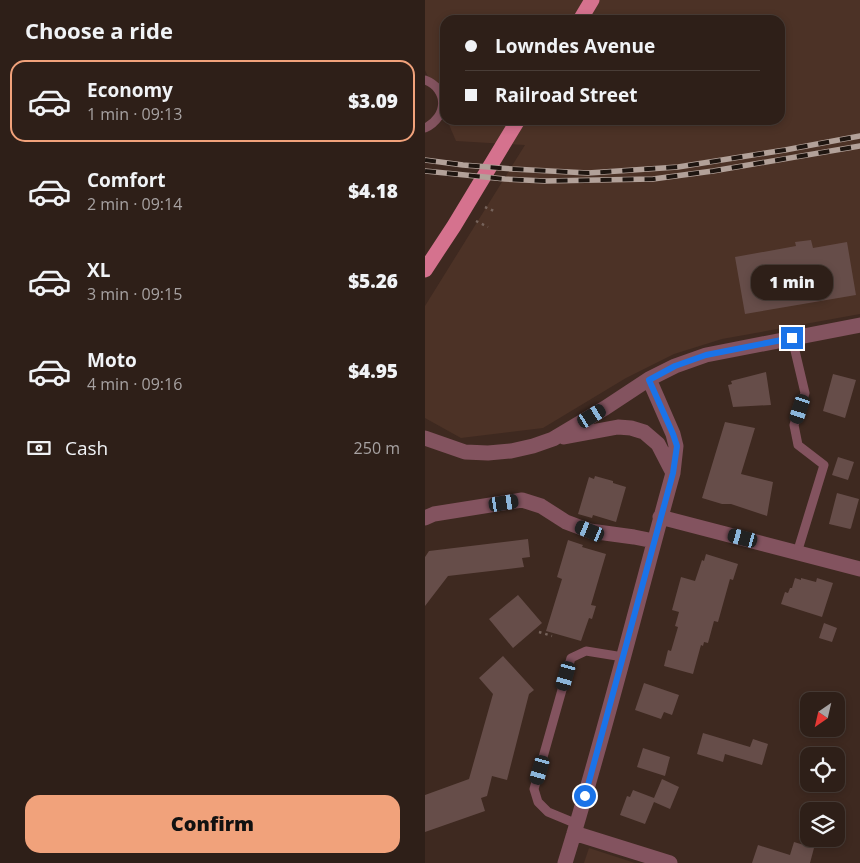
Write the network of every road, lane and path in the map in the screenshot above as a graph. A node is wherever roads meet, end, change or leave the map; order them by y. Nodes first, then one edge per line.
1 (592, 0) edge
2 (583, 15) edge
3 (425, 80) edge
4 (440, 92) edge
5 (440, 115) edge
6 (515, 125) edge
7 (425, 128) edge
8 (485, 207) dead end
9 (496, 212) dead end
10 (476, 221) dead end
11 (488, 227) dead end
12 (425, 270) edge
13 (860, 325) edge
14 (792, 338) junction
15 (649, 380) junction
16 (425, 438) edge
17 (553, 439) junction
18 (673, 473) junction
19 (661, 517) junction
20 (425, 518) edge
21 (654, 541) junction
22 (797, 553) junction
23 (860, 569) edge
24 (539, 632) dead end
25 (552, 636) dead end
26 (623, 657) junction
27 (576, 829) junction
28 (565, 863) edge
29 (670, 863) edge

1 - 2 main road
3 - 4 lane
5 - 7 lane
6 - 12 main road
8 - 9 path
10 - 11 path
13 - 14 street
14 - 15 street
14 - 22 lane
15 - 17 street
15 - 18 street
16 - 17 street
17 - 18 street
18 - 19 street
19 - 21 street
19 - 22 street
20 - 21 street
21 - 26 street
22 - 23 street
24 - 25 path
26 - 27 street
26 - 27 lane
27 - 28 street
27 - 29 street

